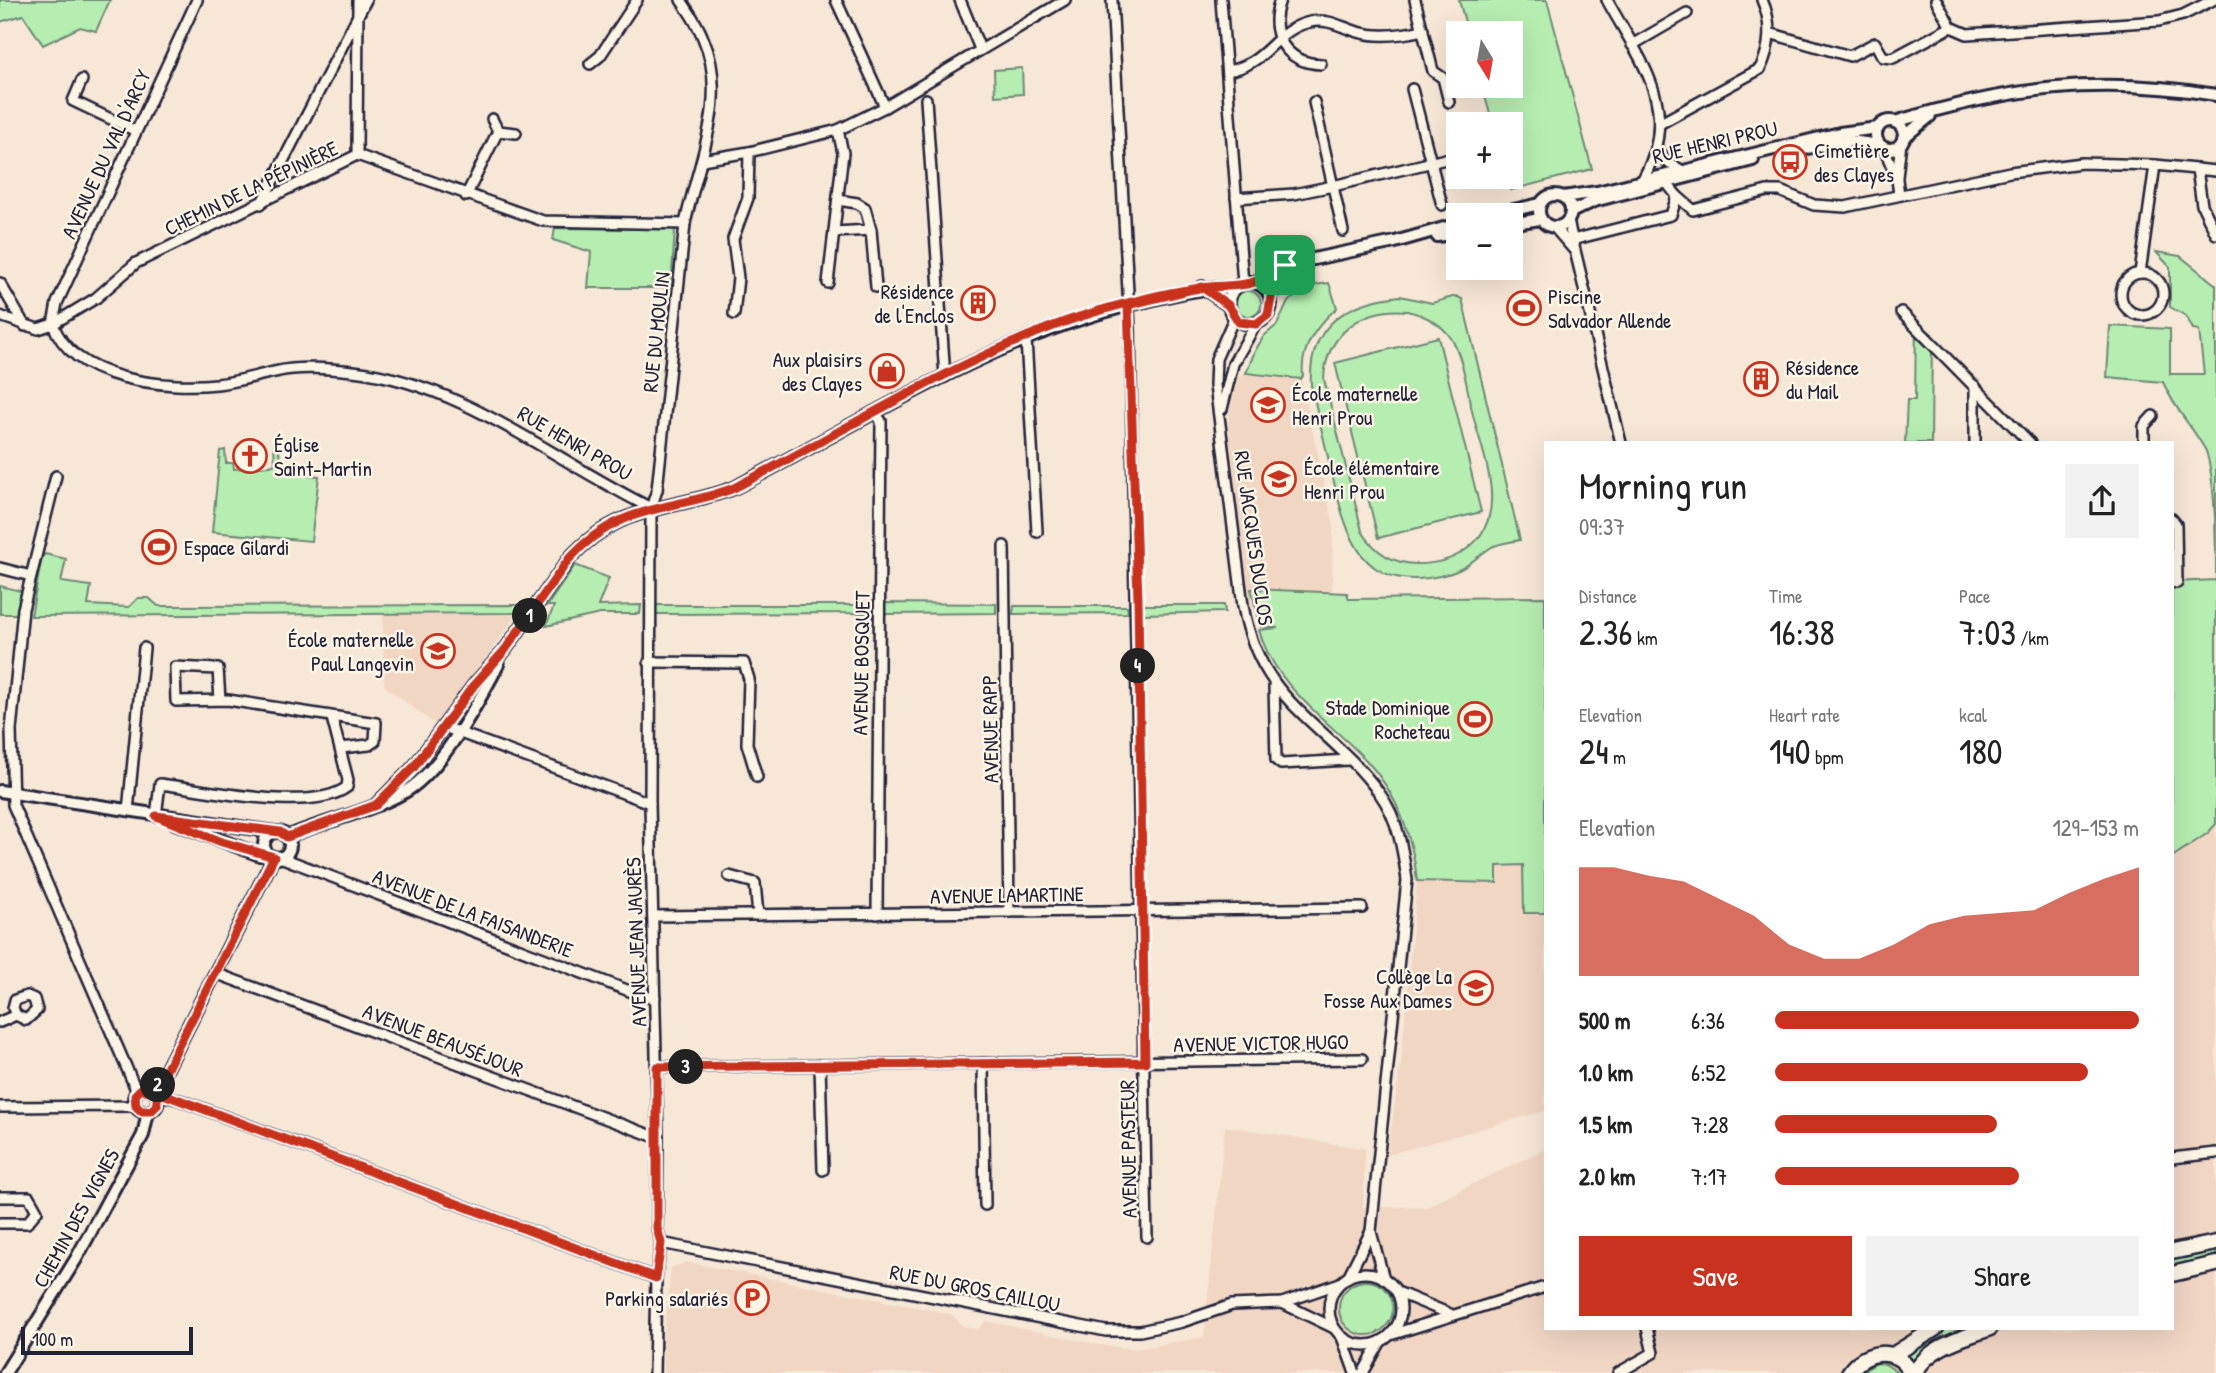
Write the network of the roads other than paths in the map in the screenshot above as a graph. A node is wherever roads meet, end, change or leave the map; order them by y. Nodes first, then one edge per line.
1 (197, 0) edge
2 (358, 0) edge
3 (366, 0) edge
4 (637, 0) edge
5 (681, 0) edge
6 (836, 0) edge
7 (960, 0) edge
8 (1065, 0) edge
9 (1112, 0) edge
10 (1221, 0) edge
11 (1280, 0) edge
12 (1415, 0) edge
13 (1607, 0) edge
14 (1762, 0) edge
15 (1936, 0) edge
16 (2213, 0) edge
17 (1687, 13) dead end
18 (358, 15) junction
19 (1951, 27) junction
20 (1423, 30) junction
21 (1769, 33) junction
22 (1278, 39) junction
23 (1632, 45) junction
24 (980, 49) junction
25 (590, 64) dead end
26 (1321, 64) dead end
27 (1227, 71) junction
28 (82, 80) dead end
29 (1412, 89) dead end
30 (2216, 95) edge
31 (926, 99) dead end
32 (1314, 102) dead end
33 (1449, 102) dead end
34 (886, 107) junction
35 (1942, 108) junction
36 (492, 118) dead end
37 (1895, 122) junction
38 (1661, 123) junction
39 (1878, 128) junction
40 (838, 130) junction
41 (136, 131) junction
42 (498, 131) junction
43 (516, 133) dead end
44 (1902, 140) junction
45 (1882, 146) junction
46 (1657, 149) junction
47 (749, 152) junction
48 (357, 155) junction
49 (1446, 159) edge
50 (702, 160) junction
51 (1431, 163) junction
52 (2155, 165) junction
53 (2197, 169) junction
54 (1681, 170) junction
55 (2216, 171) edge
56 (1643, 179) junction
57 (1897, 179) junction
58 (1666, 182) junction
59 (1333, 186) junction
60 (1899, 195) junction
61 (466, 196) junction
62 (1677, 196) junction
63 (1563, 197) junction
64 (1236, 198) junction
65 (838, 200) junction
66 (261, 204) junction
67 (1540, 204) junction
68 (1442, 205) dead end
69 (1523, 208) edge
70 (1569, 216) junction
71 (1540, 219) junction
72 (1523, 222) edge
73 (685, 224) junction
74 (1446, 227) edge
75 (1554, 227) junction
76 (871, 230) junction
77 (1343, 231) dead end
78 (834, 232) junction
79 (2216, 234) edge
80 (1446, 235) edge
81 (1572, 240) junction
82 (1372, 247) junction
83 (1575, 251) junction
84 (1304, 262) junction
85 (2140, 273) junction
86 (1256, 282) junction
87 (0, 283) edge
88 (828, 283) dead end
89 (1239, 285) junction
90 (876, 287) dead end
91 (1202, 287) junction
92 (1269, 294) junction
93 (1128, 305) junction
94 (1228, 305) junction
95 (1901, 312) dead end
96 (734, 314) dead end
97 (0, 316) edge
98 (1234, 318) junction
99 (53, 324) junction
100 (1256, 324) junction
101 (25, 326) junction
102 (1026, 339) junction
103 (945, 376) junction
104 (1975, 386) junction
105 (876, 414) junction
106 (2154, 416) dead end
107 (1221, 425) junction
108 (1621, 441) edge
109 (1975, 441) edge
110 (2029, 441) edge
111 (2144, 441) edge
112 (56, 476) dead end
113 (650, 508) junction
114 (2174, 522) edge
115 (1037, 531) dead end
116 (1004, 546) dead end
117 (0, 568) edge
118 (32, 576) junction
119 (2174, 582) edge
120 (144, 648) dead end
121 (505, 650) junction
122 (649, 662) junction
123 (1274, 686) junction
124 (220, 700) junction
125 (332, 718) junction
126 (444, 727) junction
127 (457, 732) junction
128 (341, 748) junction
129 (1348, 760) junction
130 (757, 777) dead end
131 (6, 791) edge
132 (650, 803) junction
133 (376, 805) junction
134 (128, 811) junction
135 (156, 816) junction
136 (274, 832) junction
137 (287, 837) junction
138 (274, 856) junction
139 (729, 876) dead end
140 (1362, 908) dead end
141 (1142, 911) junction
142 (1009, 912) junction
143 (877, 914) junction
144 (758, 915) junction
145 (653, 916) junction
146 (215, 973) junction
147 (655, 997) junction
148 (16, 1016) dead end
149 (0, 1022) edge
150 (1362, 1059) dead end
151 (1145, 1062) junction
152 (983, 1063) junction
153 (820, 1065) junction
154 (657, 1067) junction
155 (138, 1092) junction
156 (156, 1093) junction
157 (136, 1106) junction
158 (0, 1107) edge
159 (148, 1112) junction
160 (658, 1138) junction
161 (2216, 1153) edge
162 (2174, 1158) edge
163 (823, 1170) dead end
164 (0, 1197) edge
165 (985, 1205) dead end
166 (0, 1223) edge
167 (1371, 1231) junction
168 (1147, 1237) dead end
169 (661, 1243) junction
170 (2216, 1243) edge
171 (2174, 1252) edge
172 (2216, 1264) edge
173 (2174, 1274) edge
174 (656, 1278) junction
175 (1384, 1279) junction
176 (1344, 1280) junction
177 (1544, 1287) edge
178 (1396, 1291) junction
179 (1282, 1303) junction
180 (1450, 1314) junction
181 (1335, 1329) junction
182 (1647, 1330) edge
183 (1933, 1330) edge
184 (1985, 1330) edge
185 (1390, 1335) junction
186 (1342, 1337) junction
187 (1381, 1341) junction
188 (1893, 1355) junction
189 (5, 1373) edge
190 (654, 1373) edge
191 (1356, 1373) edge
192 (1363, 1373) edge
193 (1618, 1373) edge
194 (1849, 1373) edge
195 (1913, 1373) edge

1 - 41 street, AVENUE DU VAL D'ARCY
2 - 18 street
3 - 18 street
4 - 25 street
5 - 50 street, RUE DU MOULIN
6 - 34 street
7 - 24 street
8 - 24 street
9 - 93 street, AVENUE PASTEUR
10 - 27 street
11 - 22 street
12 - 20 street
13 - 23 street
14 - 21 street
15 - 19 street
16 - 19 street
17 - 23 street
18 - 48 street
18 - 66 street
19 - 21 street
20 - 22 street
20 - 33 street
21 - 38 street
22 - 26 street
22 - 27 street
23 - 38 street
24 - 34 street
27 - 64 street
28 - 41 street
29 - 51 street
30 - 35 street
31 - 103 street
32 - 59 street
34 - 40 street
35 - 37 street
35 - 44 street
36 - 42 street
37 - 39 street
37 - 44 street
38 - 46 street
39 - 45 street
39 - 54 street, RUE HENRI PROU
40 - 47 street
40 - 65 street
41 - 99 street, AVENUE DU VAL D'ARCY
42 - 43 street
42 - 61 street
44 - 45 street
44 - 57 street
45 - 57 street
45 - 58 street, RUE HENRI PROU
46 - 54 street
46 - 56 street
47 - 50 street
47 - 96 street
48 - 61 street, CHEMIN DE LA PÉPINIÈRE
48 - 66 street, CHEMIN DE LA PÉPINIÈRE
49 - 51 street
50 - 73 street, RUE DU MOULIN
51 - 59 street
51 - 68 street
52 - 53 street
52 - 60 street
52 - 85 street
53 - 55 street
53 - 79 street
54 - 56 street, RUE HENRI PROU
56 - 63 street, RUE HENRI PROU
57 - 60 street
58 - 62 street
58 - 70 street, RUE HENRI PROU
59 - 64 street
59 - 77 street
60 - 62 street
61 - 73 street, CHEMIN DE LA PÉPINIÈRE
62 - 81 street
63 - 67 street
63 - 70 street
64 - 89 street
65 - 76 street
65 - 78 street
66 - 99 street, CHEMIN DE LA PÉPINIÈRE
67 - 69 street
67 - 71 street
70 - 75 street
70 - 81 street
71 - 72 street
71 - 75 street
73 - 113 street, RUE DU MOULIN
74 - 82 street
75 - 83 street
76 - 78 street
76 - 90 street
78 - 88 street
80 - 82 street
81 - 83 street
82 - 84 street
83 - 108 street
84 - 86 street
84 - 92 street
85 - 85 street
86 - 89 street
86 - 92 street
87 - 101 street
89 - 91 street
89 - 94 street
91 - 93 street
91 - 94 street
92 - 100 street
93 - 102 street
93 - 141 street, AVENUE PASTEUR
94 - 98 street
95 - 104 street
97 - 101 street
98 - 100 street
98 - 107 street, RUE JACQUES DUCLOS
99 - 101 street
99 - 113 street, RUE HENRI PROU
100 - 107 street, RUE JACQUES DUCLOS
102 - 103 street
102 - 115 street
103 - 105 street
104 - 109 street
104 - 110 street
105 - 113 street
105 - 143 street, AVENUE BOSQUET
106 - 111 street
107 - 123 street, RUE JACQUES DUCLOS
112 - 118 street
113 - 121 street
113 - 122 street, AVENUE JEAN JAURÈS
114 - 119 street
116 - 142 street, AVENUE RAPP
117 - 118 street
118 - 131 street
120 - 134 street
121 - 126 street
121 - 127 street
122 - 130 street
122 - 132 street, AVENUE JEAN JAURÈS
123 - 129 street, RUE JACQUES DUCLOS
123 - 129 street
124 - 124 street
124 - 125 street
125 - 128 street
125 - 128 street
126 - 127 street
126 - 133 street
127 - 132 street
127 - 133 street
128 - 135 street
129 - 167 street, RUE JACQUES DUCLOS
131 - 134 street
131 - 155 street
132 - 145 street, AVENUE JEAN JAURÈS
133 - 137 street
134 - 135 street
135 - 136 street
135 - 138 street
136 - 137 street
136 - 138 street
137 - 138 street
138 - 146 street
138 - 147 street, AVENUE DE LA FAISANDERIE
139 - 144 street
140 - 141 street, AVENUE LAMARTINE
141 - 142 street, AVENUE LAMARTINE
141 - 151 street, AVENUE PASTEUR
142 - 143 street, AVENUE LAMARTINE
143 - 144 street, AVENUE LAMARTINE
144 - 145 street, AVENUE LAMARTINE
145 - 147 street, AVENUE JEAN JAURÈS
146 - 156 street
146 - 160 street, AVENUE BEAUSÉJOUR
147 - 154 street, AVENUE JEAN JAURÈS
148 - 149 street
150 - 151 street, AVENUE VICTOR HUGO
151 - 152 street, AVENUE VICTOR HUGO
151 - 168 street, AVENUE PASTEUR
152 - 153 street, AVENUE VICTOR HUGO
152 - 165 street
153 - 154 street, AVENUE VICTOR HUGO
153 - 163 street
154 - 160 street, AVENUE JEAN JAURÈS
155 - 156 street
155 - 157 street
156 - 159 street
156 - 174 street
157 - 158 street
157 - 159 street
159 - 189 street, CHEMIN DES VIGNES
160 - 169 street, AVENUE JEAN JAURÈS
161 - 162 street
164 - 166 street
167 - 175 street, RUE JACQUES DUCLOS
167 - 176 street, RUE JACQUES DUCLOS
169 - 174 street, AVENUE JEAN JAURÈS
169 - 179 street, RUE DU GROS CAILLOU
170 - 171 main road
172 - 173 main road
174 - 190 street, AVENUE JEAN JAURÈS
175 - 176 street
175 - 178 street, RUE JACQUES DUCLOS
176 - 179 street, RUE DU GROS CAILLOU
176 - 181 street, RUE JACQUES DUCLOS
177 - 180 street
178 - 180 street
178 - 185 street
179 - 181 street, RUE DU GROS CAILLOU
180 - 185 street
181 - 186 street
182 - 193 street
183 - 188 main road
184 - 195 main road
185 - 187 street
186 - 187 street
186 - 191 street
187 - 192 street
188 - 194 main road
188 - 195 main road

